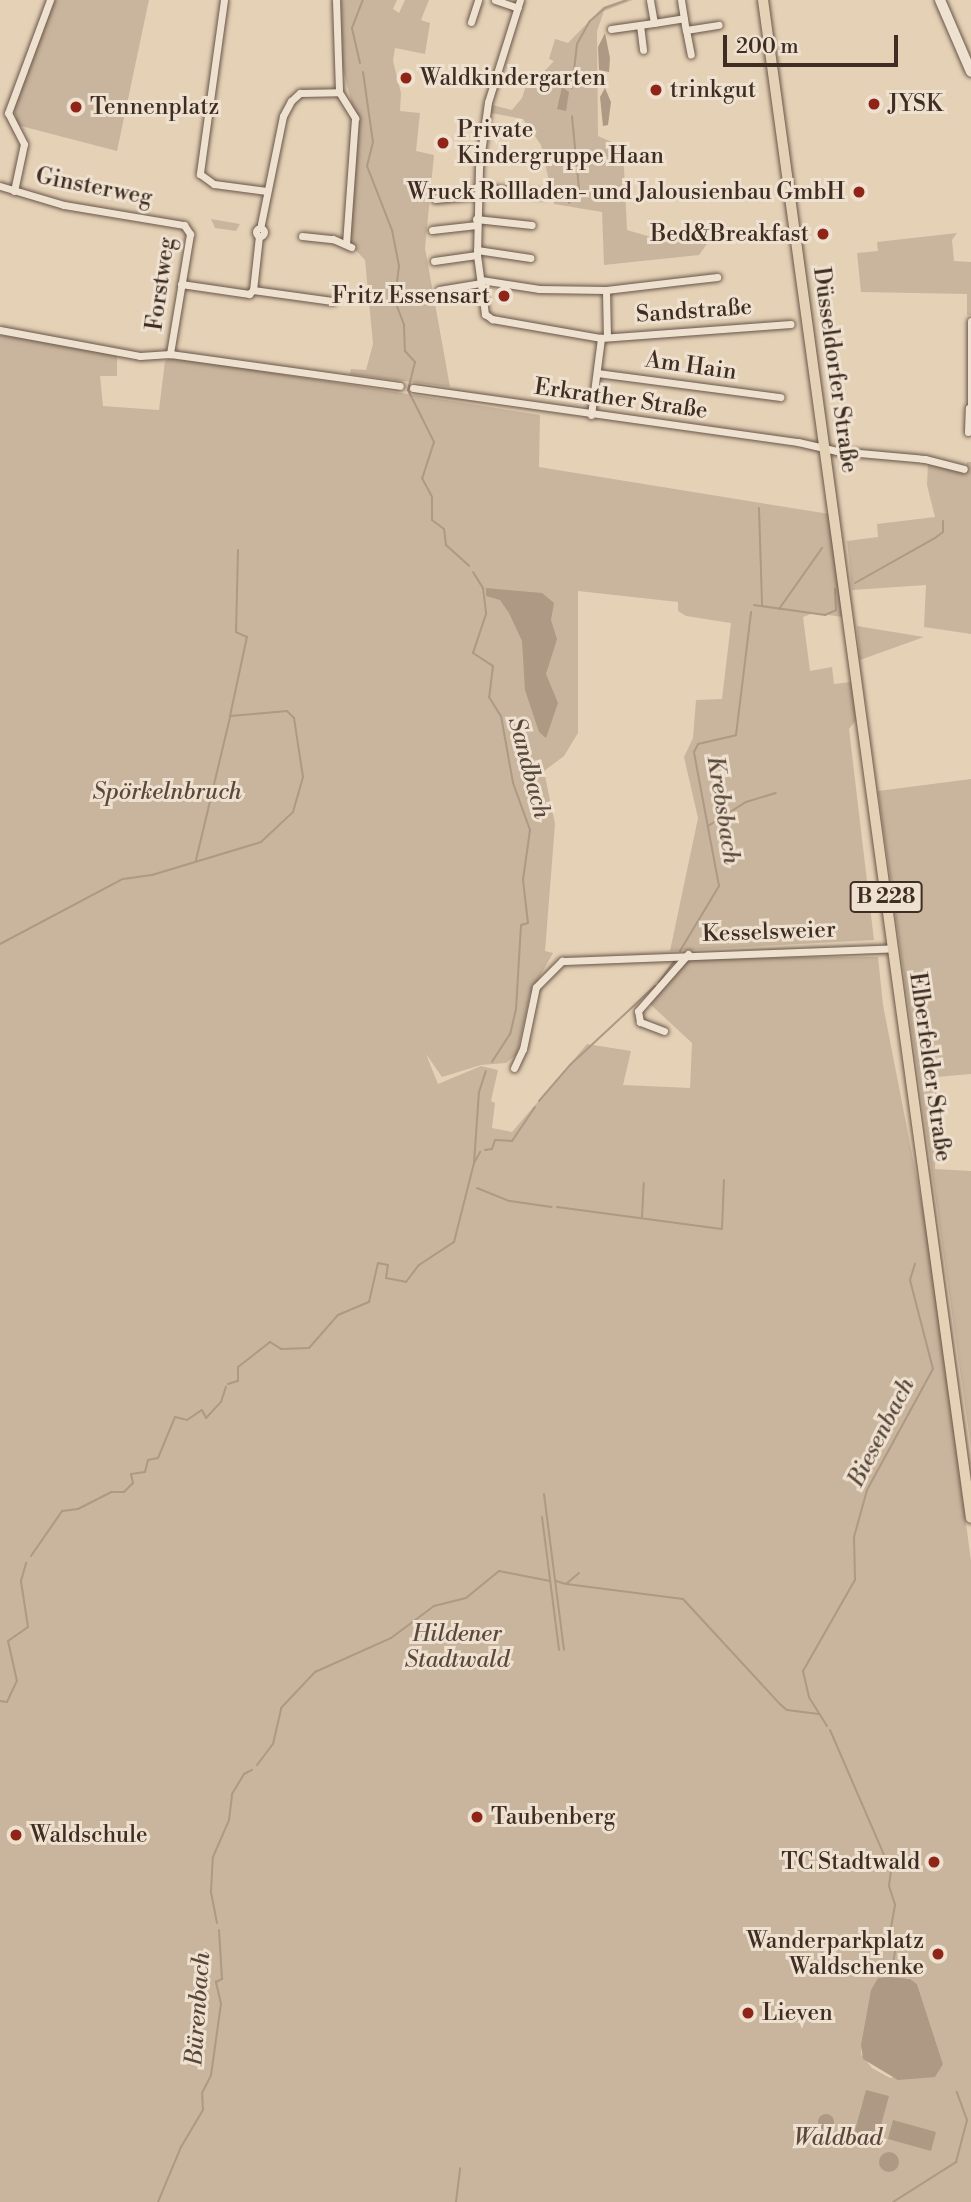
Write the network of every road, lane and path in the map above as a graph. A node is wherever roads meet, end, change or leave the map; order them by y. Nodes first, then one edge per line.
1 (50, 0) edge
2 (223, 0) edge
3 (336, 0) edge
4 (478, 0) edge
5 (495, 0) edge
6 (650, 0) edge
7 (681, 0) edge
8 (764, 0) edge
9 (940, 0) edge
10 (519, 4) edge
11 (684, 18) junction
12 (471, 22) dead end
13 (654, 23) junction
14 (640, 25) junction
15 (719, 25) dead end
16 (611, 29) dead end
17 (686, 30) junction
18 (643, 50) dead end
19 (691, 55) dead end
20 (971, 72) edge
21 (339, 92) junction
22 (0, 186) edge
23 (14, 191) junction
24 (267, 191) junction
25 (477, 191) junction
26 (544, 194) dead end
27 (435, 199) dead end
28 (181, 222) joint
29 (477, 222) junction
30 (261, 224) dead end
31 (532, 225) dead end
32 (432, 230) dead end
33 (258, 236) dead end
34 (302, 236) dead end
35 (477, 252) junction
36 (530, 258) dead end
37 (434, 261) dead end
38 (717, 277) dead end
39 (481, 281) junction
40 (181, 284) junction
41 (253, 290) junction
42 (439, 290) dead end
43 (606, 290) junction
44 (332, 301) dead end
45 (971, 321) edge
46 (790, 324) dead end
47 (0, 330) edge
48 (604, 337) junction
49 (170, 354) junction
50 (597, 373) junction
51 (400, 386) dead end
52 (413, 388) dead end
53 (780, 397) dead end
54 (970, 408) edge
55 (591, 415) junction
56 (968, 432) dead end
57 (825, 448) junction
58 (964, 469) dead end
59 (848, 621) joint
60 (893, 948) junction
61 (688, 954) junction
62 (664, 1031) dead end
63 (514, 1068) dead end
64 (971, 1518) edge

1 - 23 street
2 - 24 street
3 - 21 street
4 - 12 street
5 - 10 street
6 - 13 street
7 - 11 street
8 - 57 main road, Düsseldorfer Straße / B 228
9 - 20 main road
10 - 25 street
11 - 13 street
11 - 17 street
13 - 14 street
14 - 16 street
14 - 18 street
15 - 17 street
17 - 19 street
21 - 24 street
21 - 34 street
22 - 23 street, Ginsterweg
23 - 28 street, Ginsterweg
24 - 30 street
25 - 26 street
25 - 27 street
25 - 29 street
28 - 40 street, Forstweg
29 - 31 street
29 - 32 street
29 - 35 street
33 - 41 street
35 - 36 street
35 - 37 street
35 - 39 street
38 - 43 street
39 - 42 street
39 - 43 street
39 - 48 street, Sandstraße
40 - 41 street
40 - 49 street, Forstweg
41 - 44 street
43 - 48 street
45 - 54 street
46 - 48 street, Sandstraße
47 - 49 street
48 - 50 street
49 - 51 street
50 - 53 street, Am Hain
50 - 55 street
52 - 55 street, Erkrather Straße
54 - 56 street
55 - 57 street, Erkrather Straße
57 - 58 street, Erkrather Straße
57 - 59 main road, Düsseldorfer Straße / B 228
59 - 60 main road, Elberfelder Straße / B 228
60 - 61 street, Kesselsweier
60 - 64 main road, Elberfelder Straße / B 228
61 - 62 street, Kesselsweier
61 - 63 street, Kesselsweier

